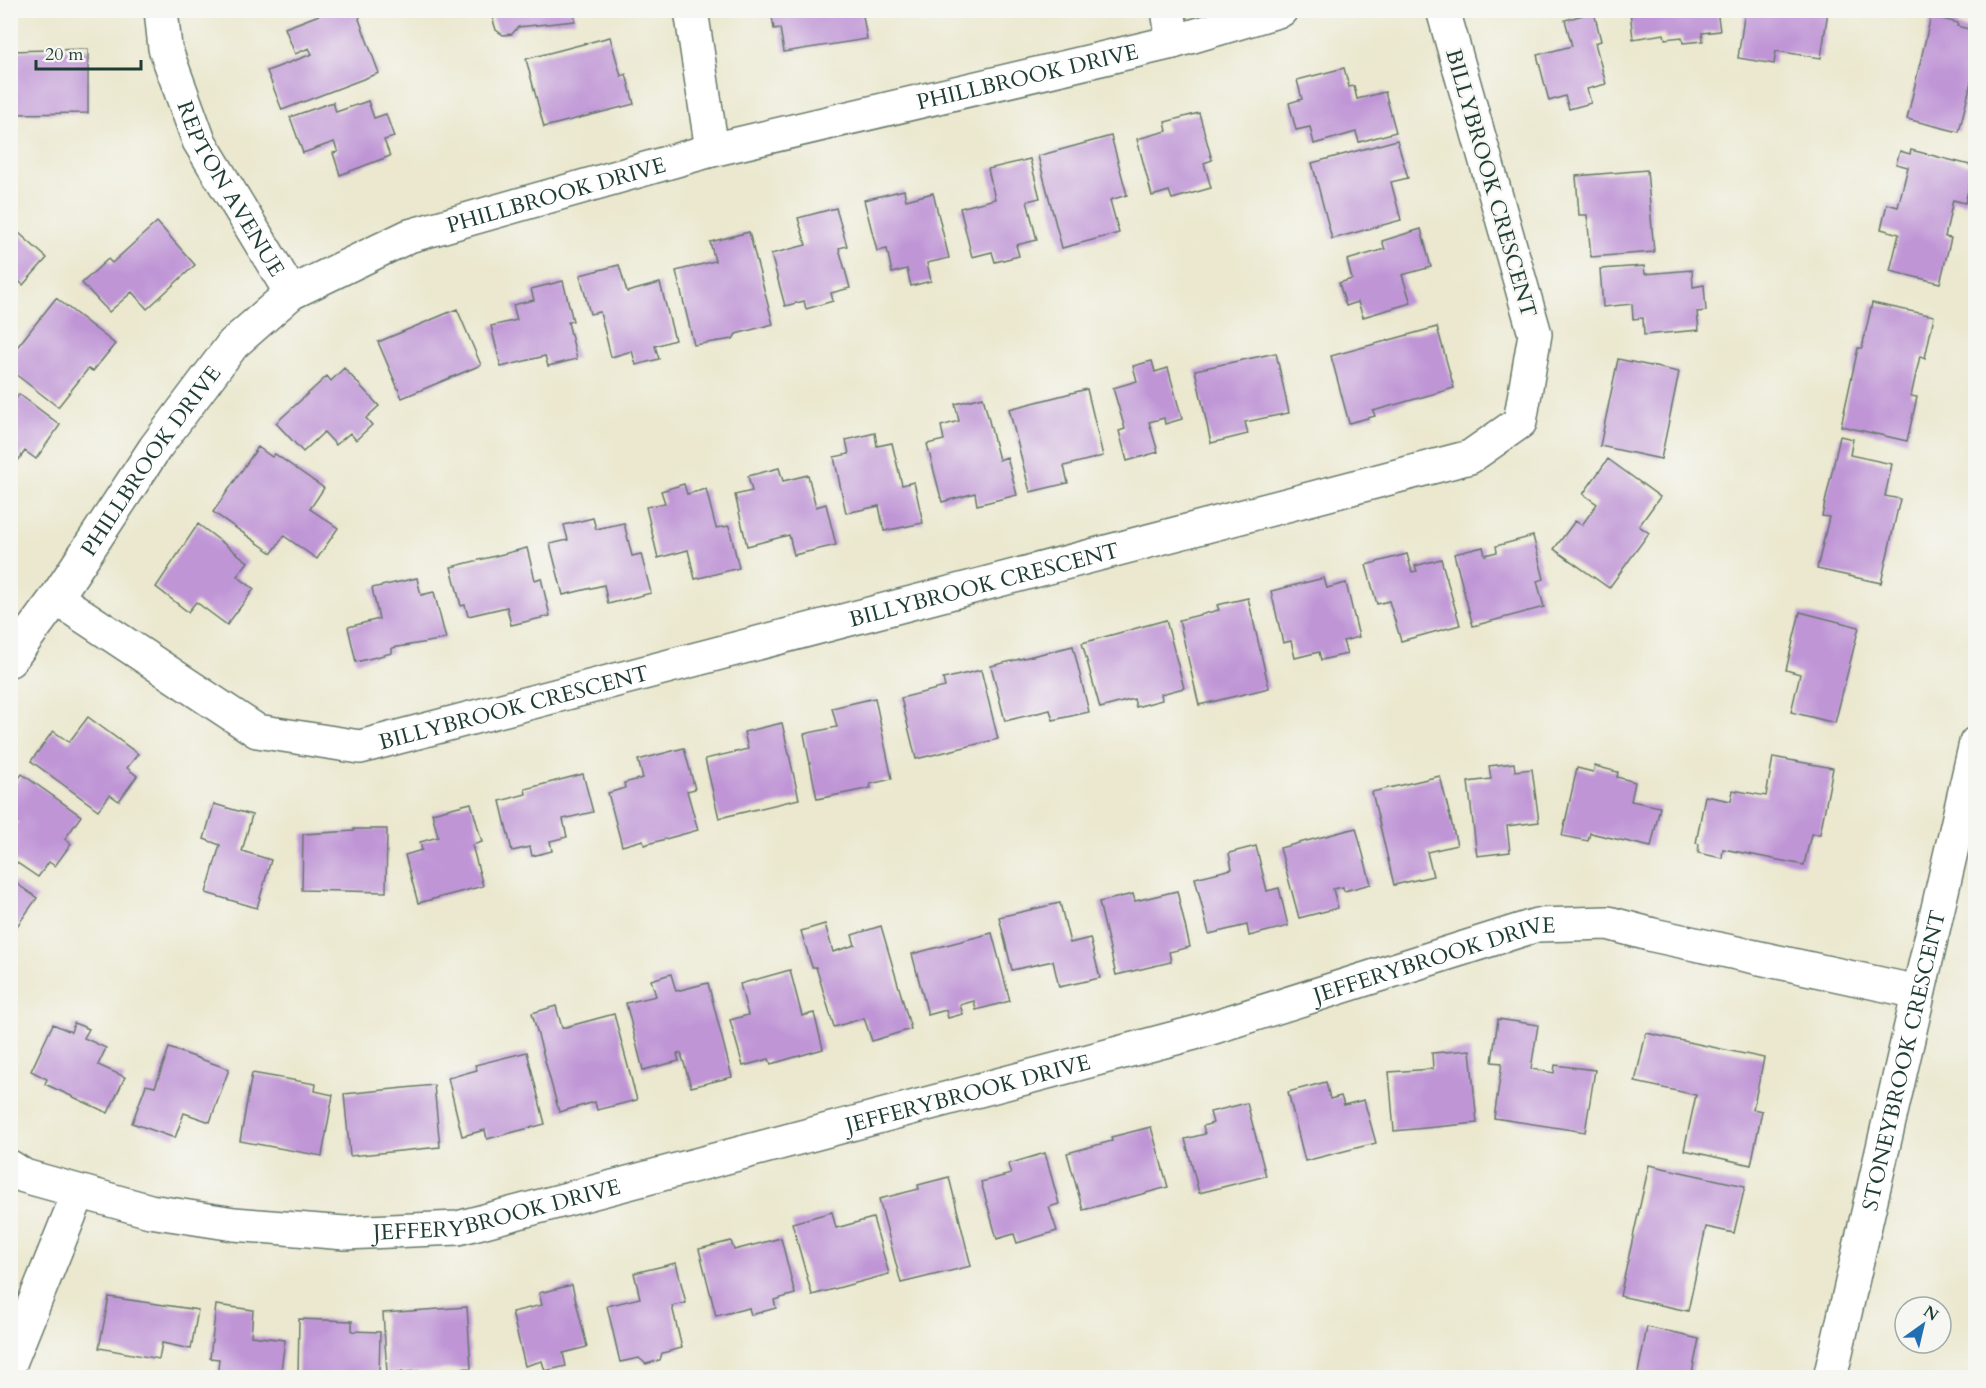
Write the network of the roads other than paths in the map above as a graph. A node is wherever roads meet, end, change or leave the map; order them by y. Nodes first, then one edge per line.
1 (161, 10) edge
2 (691, 10) edge
3 (1281, 10) edge
4 (1443, 10) edge
5 (1171, 26) edge
6 (712, 150) junction
7 (291, 293) junction
8 (56, 598) junction
9 (10, 660) edge
10 (1976, 743) edge
11 (1918, 992) junction
12 (10, 1167) edge
13 (79, 1192) junction
14 (10, 1363) edge
15 (1830, 1377) edge

1 - 7 street, REPTON AVENUE
2 - 6 street
3 - 5 street, PHILLBROOK DRIVE
4 - 8 street, BILLYBROOK CRESCENT
5 - 6 street, PHILLBROOK DRIVE
6 - 7 street, PHILLBROOK DRIVE
7 - 8 street, PHILLBROOK DRIVE
8 - 9 street, PHILLBROOK DRIVE
10 - 11 street, STONEYBROOK CRESCENT
11 - 13 street, JEFFERYBROOK DRIVE
11 - 15 street, STONEYBROOK CRESCENT
12 - 13 street, JEFFERYBROOK DRIVE
13 - 14 street

